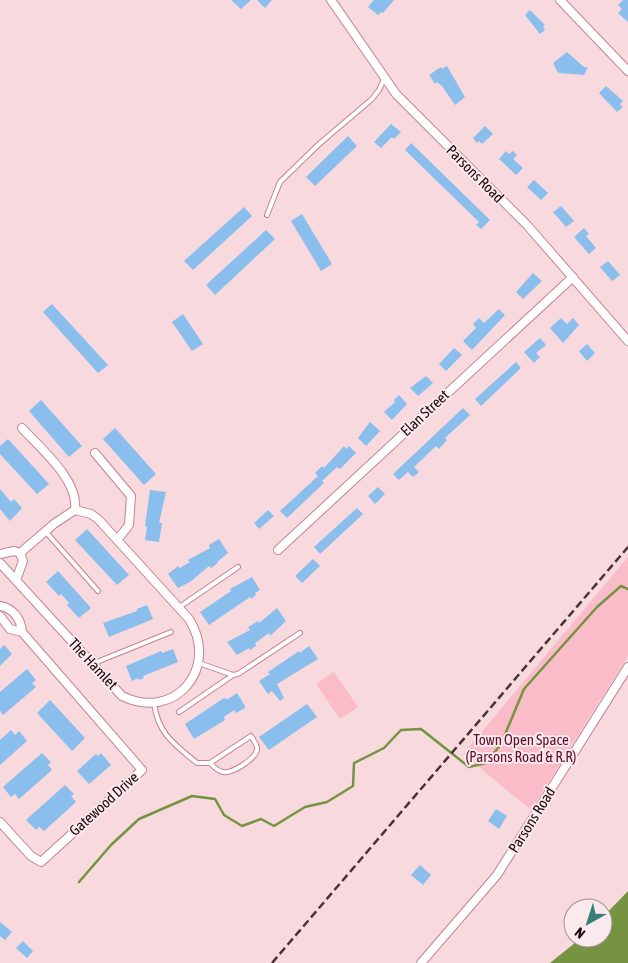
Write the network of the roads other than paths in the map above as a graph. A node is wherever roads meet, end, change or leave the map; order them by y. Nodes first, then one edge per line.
1 (331, 0) edge
2 (560, 0) edge
3 (628, 71) edge
4 (384, 79) junction
5 (268, 215) dead end
6 (573, 277) junction
7 (628, 341) edge
8 (22, 428) dead end
9 (95, 453) dead end
10 (76, 510) junction
11 (45, 531) junction
12 (118, 539) junction
13 (278, 550) dead end
14 (20, 553) junction
15 (0, 554) edge
16 (0, 563) edge
17 (238, 567) dead end
18 (16, 580) junction
19 (98, 591) dead end
20 (0, 606) edge
21 (178, 608) junction
22 (0, 616) edge
23 (22, 632) junction
24 (171, 632) dead end
25 (300, 633) dead end
26 (199, 663) junction
27 (92, 664) junction
28 (628, 667) edge
29 (233, 675) junction
30 (154, 703) junction
31 (179, 712) dead end
32 (210, 763) junction
33 (0, 822) edge
34 (421, 963) edge

1 - 4 street, Parsons Road
2 - 3 street
4 - 5 lane
4 - 6 street, Parsons Road
6 - 7 street, Parsons Road
6 - 13 street, Elan Street
8 - 10 street
9 - 12 street
10 - 11 street
10 - 12 street
11 - 14 street
11 - 19 lane
12 - 21 street
14 - 15 street
14 - 18 street
16 - 18 street, The Hamlet
17 - 21 lane
18 - 27 street, The Hamlet
20 - 23 street, Gatewood Drive
21 - 26 street
22 - 23 street, Gatewood Drive
23 - 33 street, Gatewood Drive
24 - 27 lane
25 - 29 lane
26 - 29 lane
26 - 30 street
27 - 30 street, The Hamlet
28 - 34 street, Parsons Road
29 - 31 lane
30 - 32 lane
32 - 32 lane

